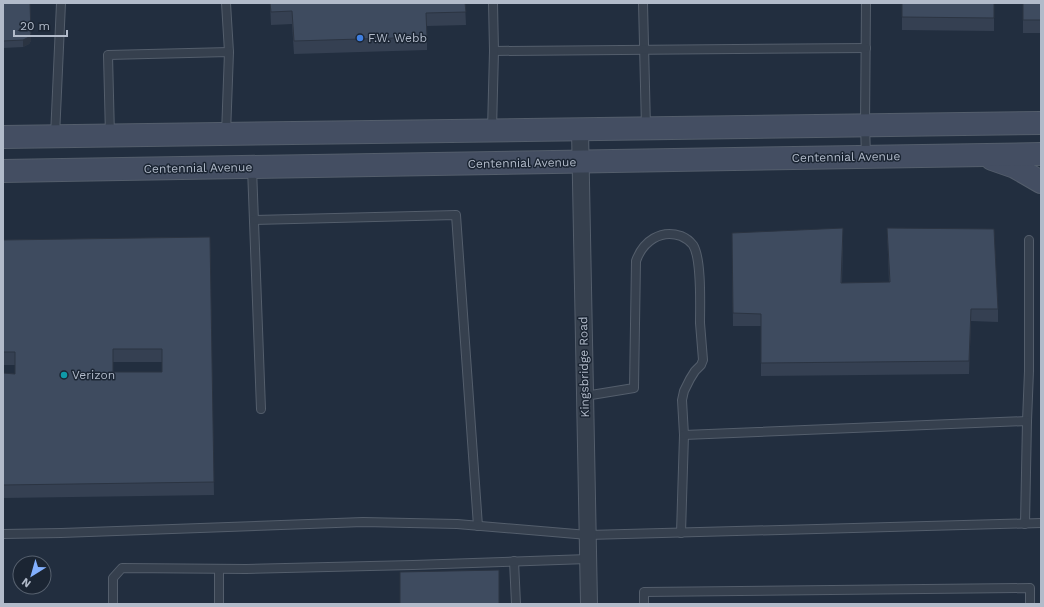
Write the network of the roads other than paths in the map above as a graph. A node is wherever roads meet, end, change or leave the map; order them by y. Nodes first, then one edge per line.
1 (61, 3) edge
2 (226, 3) edge
3 (492, 3) edge
4 (644, 3) edge
5 (866, 3) edge
6 (866, 48) junction
7 (644, 50) junction
8 (494, 51) junction
9 (229, 52) junction
10 (1041, 122) edge
11 (865, 125) junction
12 (646, 129) junction
13 (580, 130) junction
14 (492, 131) junction
15 (226, 134) junction
16 (110, 136) junction
17 (3, 137) edge
18 (55, 137) junction
19 (1041, 154) edge
20 (979, 155) junction
21 (866, 157) junction
22 (580, 162) junction
23 (252, 168) junction
24 (3, 171) edge
25 (1041, 182) edge
26 (254, 220) junction
27 (1029, 240) dead end
28 (585, 396) junction
29 (261, 409) dead end
30 (1027, 421) junction
31 (684, 434) junction
32 (1041, 523) edge
33 (1025, 524) junction
34 (478, 526) junction
35 (681, 533) junction
36 (3, 534) edge
37 (588, 535) junction
38 (588, 559) junction
39 (514, 561) junction
40 (219, 569) junction
41 (113, 604) edge
42 (219, 604) edge
43 (516, 604) edge
44 (589, 604) edge
45 (644, 604) edge
46 (1030, 604) edge

1 - 18 lane
2 - 9 lane
3 - 8 lane
4 - 7 lane
5 - 6 lane
6 - 7 lane
6 - 11 lane
7 - 8 lane
7 - 12 lane
8 - 14 lane
9 - 15 lane
9 - 16 lane
10 - 11 main road
11 - 12 main road
11 - 21 lane
12 - 13 main road
13 - 14 main road
13 - 22 street, Kingsbridge Road
14 - 15 main road
15 - 16 main road
16 - 18 main road
17 - 18 main road
19 - 20 main road, Centennial Avenue
20 - 21 main road, Centennial Avenue
20 - 25 main road
21 - 22 main road, Centennial Avenue
22 - 23 main road, Centennial Avenue
22 - 28 street, Kingsbridge Road
23 - 24 main road, Centennial Avenue
23 - 26 lane
26 - 29 lane
26 - 34 lane
27 - 30 lane
28 - 31 lane
28 - 37 street, Kingsbridge Road
30 - 31 lane
30 - 33 lane
31 - 35 lane
32 - 33 lane
33 - 35 lane
34 - 36 lane
34 - 37 lane
35 - 37 lane
37 - 38 street, Kingsbridge Road
38 - 39 lane
38 - 44 street, Kingsbridge Road
39 - 40 lane
39 - 43 lane
40 - 41 lane
40 - 42 lane
45 - 46 lane

